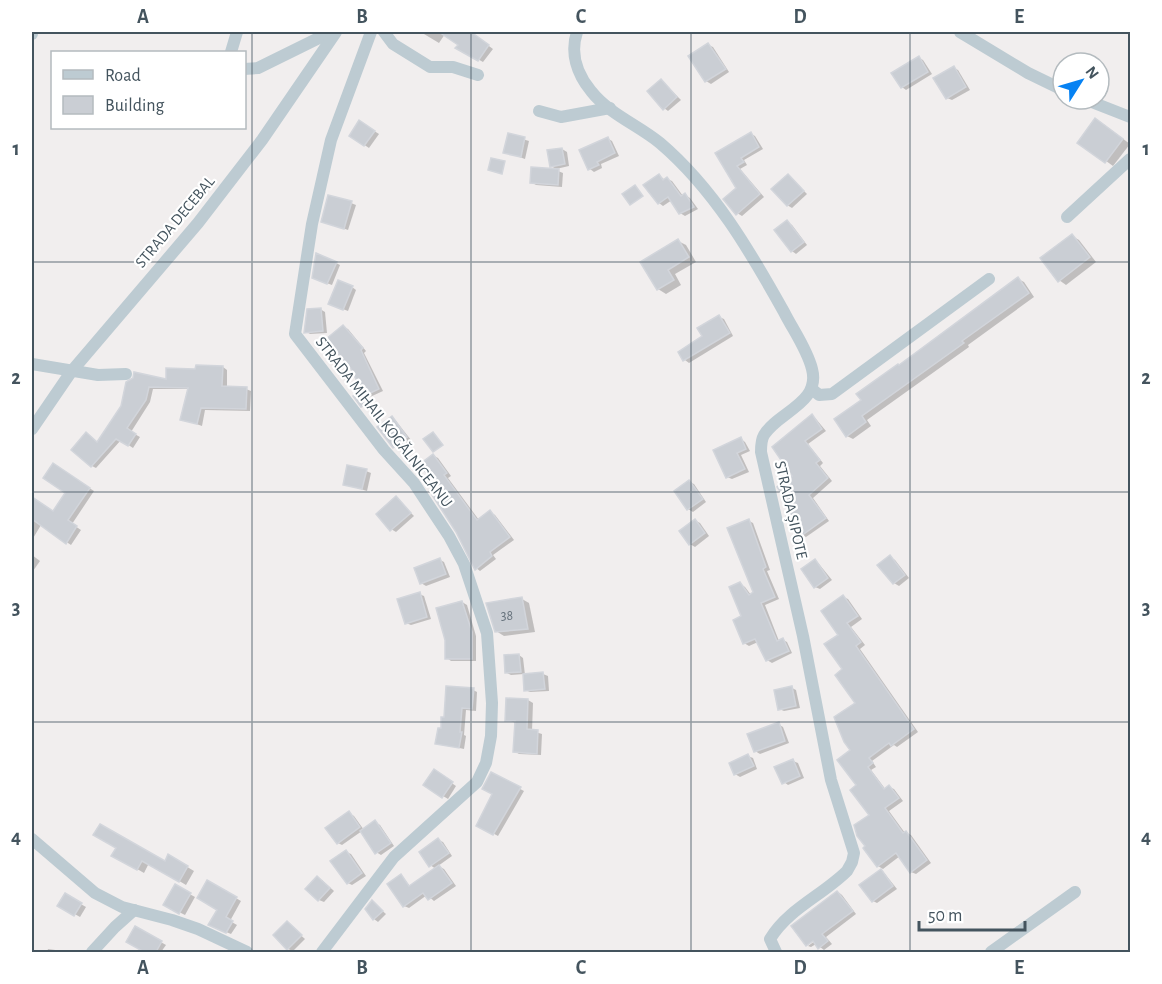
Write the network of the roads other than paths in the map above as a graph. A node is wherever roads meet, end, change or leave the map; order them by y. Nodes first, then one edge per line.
1 (237, 32) edge
2 (331, 32) edge
3 (336, 32) edge
4 (371, 32) edge
5 (384, 32) edge
6 (577, 32) edge
7 (960, 32) edge
8 (231, 51) edge
9 (246, 69) edge
10 (477, 75) dead end
11 (1051, 84) edge
12 (610, 108) junction
13 (1111, 109) edge
14 (539, 111) dead end
15 (1131, 117) edge
16 (1131, 159) edge
17 (1067, 217) dead end
18 (989, 279) dead end
19 (32, 364) edge
20 (71, 372) junction
21 (126, 374) dead end
22 (812, 389) junction
23 (32, 429) edge
24 (32, 839) edge
25 (1075, 892) dead end
26 (134, 910) junction
27 (92, 952) edge
28 (247, 952) edge
29 (322, 952) edge
30 (776, 952) edge
31 (991, 952) edge

1 - 8 street
2 - 9 street
3 - 20 street, STRADA DECEBAL
4 - 29 street, STRADA MIHAIL KOGĂLNICEANU
5 - 10 street
6 - 12 street
7 - 11 street
12 - 14 street
12 - 22 street
13 - 15 street
16 - 17 street
18 - 22 street
19 - 20 street
20 - 21 street
20 - 23 street, STRADA DECEBAL
22 - 30 street, STRADA ȘIPOTE
24 - 26 street
25 - 31 street
26 - 27 street
26 - 28 street

